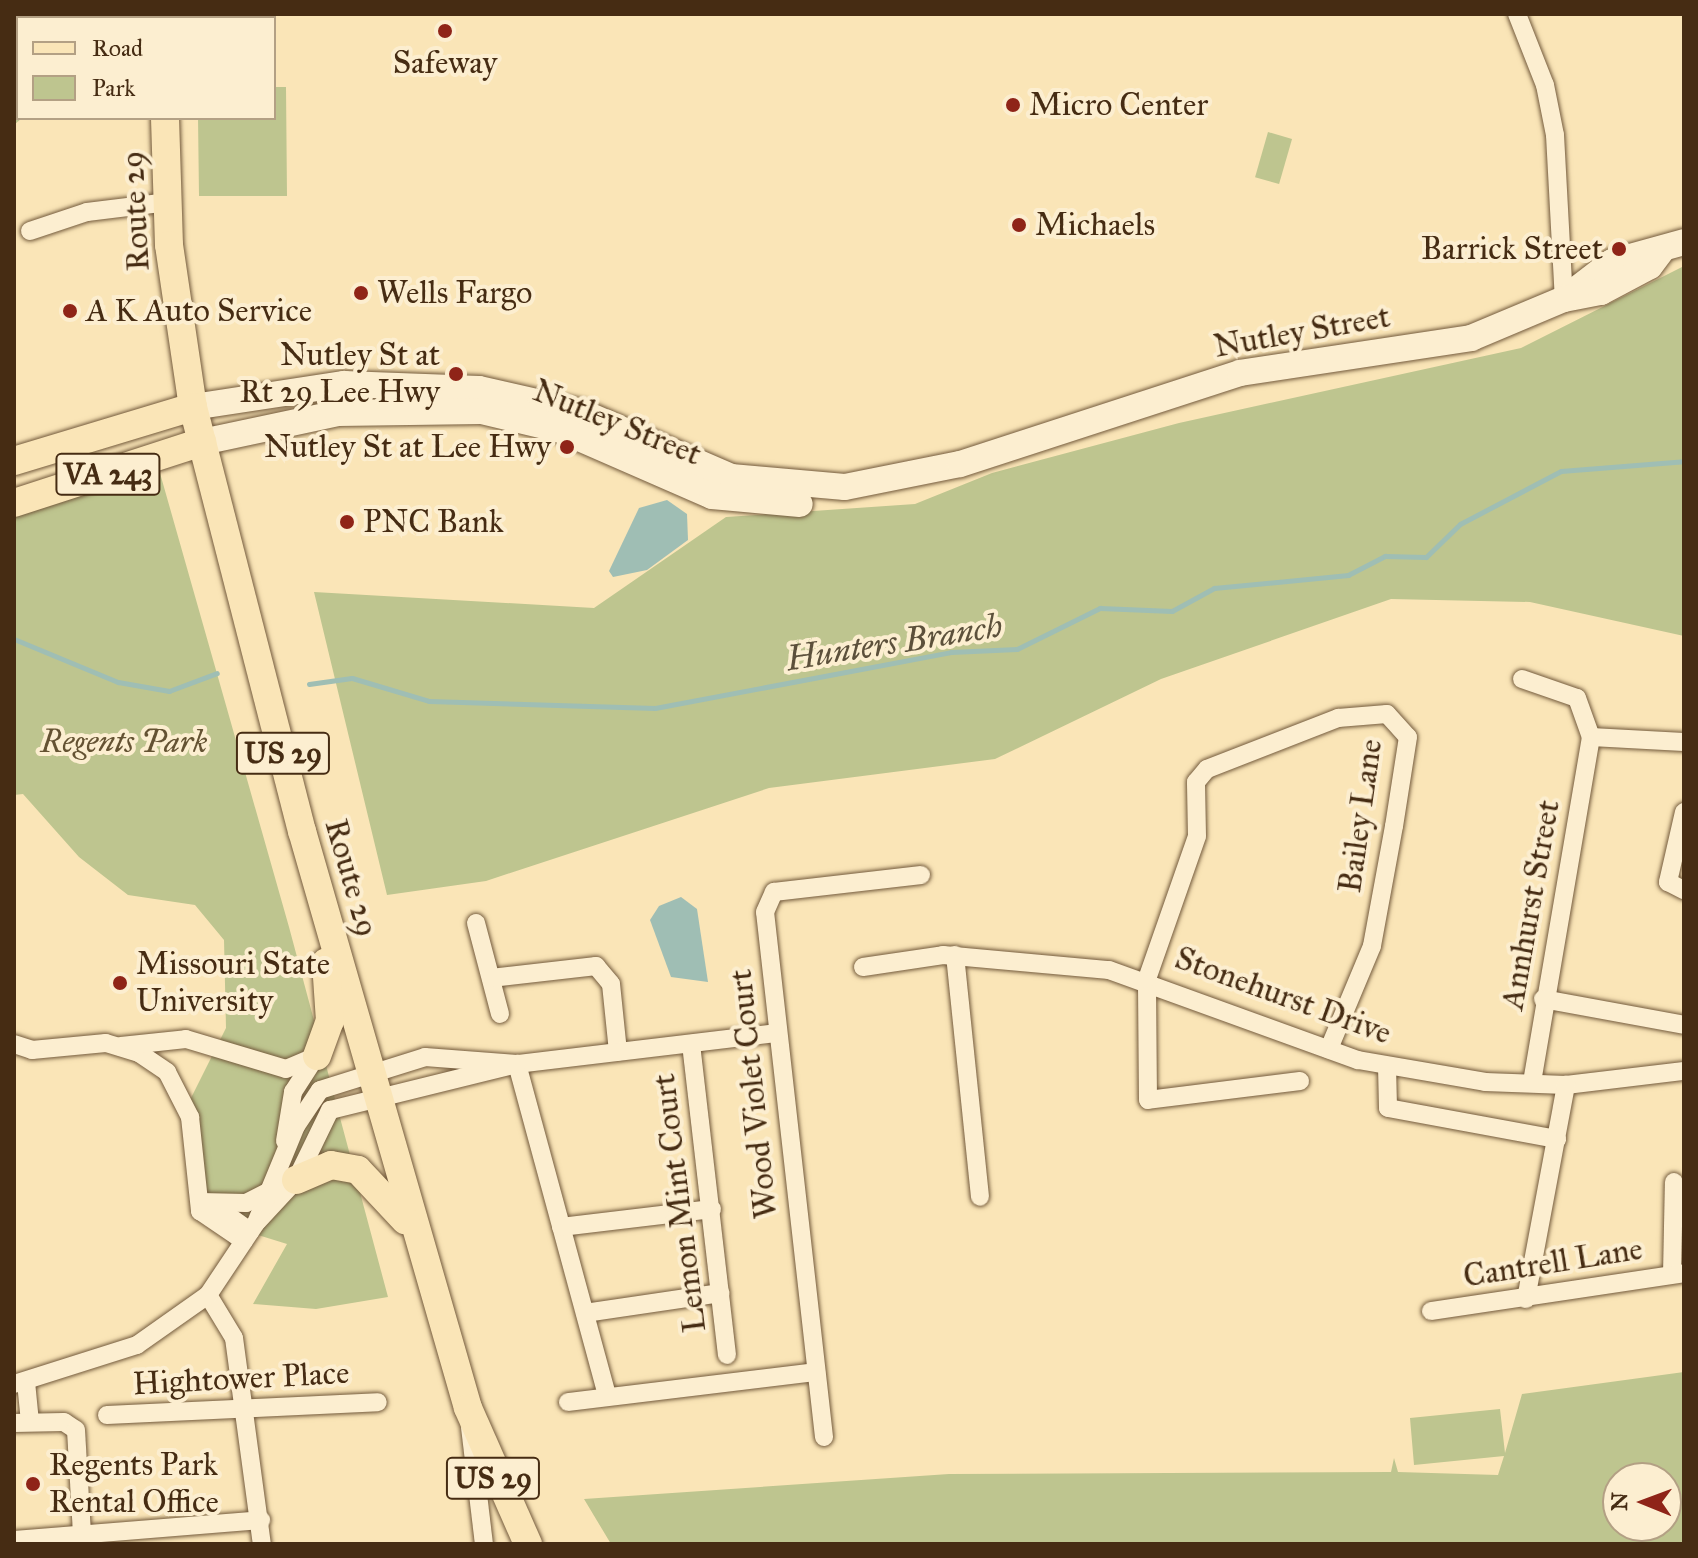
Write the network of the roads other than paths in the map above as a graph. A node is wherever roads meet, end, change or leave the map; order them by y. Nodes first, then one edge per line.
1 (1517, 14) edge
2 (165, 120) edge
3 (168, 202) junction
4 (30, 231) dead end
5 (1673, 246) edge
6 (1564, 299) junction
7 (193, 407) junction
8 (202, 442) junction
9 (14, 461) edge
10 (960, 464) junction
11 (14, 503) edge
12 (1522, 679) dead end
13 (1591, 737) junction
14 (1684, 742) edge
15 (1684, 812) edge
16 (921, 875) dead end
17 (319, 890) junction
18 (1684, 890) edge
19 (476, 923) dead end
20 (955, 955) junction
21 (863, 967) dead end
22 (491, 978) junction
23 (1147, 979) junction
24 (1543, 999) junction
25 (500, 1014) dead end
26 (1684, 1025) edge
27 (777, 1033) junction
28 (14, 1044) edge
29 (691, 1044) junction
30 (121, 1046) junction
31 (1329, 1049) junction
32 (618, 1052) junction
33 (317, 1056) junction
34 (517, 1064) junction
35 (1387, 1066) junction
36 (1684, 1071) edge
37 (1300, 1081) dead end
38 (374, 1083) junction
39 (1532, 1083) junction
40 (1566, 1085) junction
41 (1557, 1139) junction
42 (285, 1154) junction
43 (1674, 1182) dead end
44 (284, 1185) junction
45 (980, 1197) dead end
46 (206, 1203) junction
47 (712, 1209) junction
48 (561, 1227) junction
49 (250, 1232) junction
50 (419, 1241) junction
51 (1678, 1273) edge
52 (721, 1293) junction
53 (208, 1295) junction
54 (1526, 1299) junction
55 (1431, 1311) dead end
56 (585, 1313) junction
57 (727, 1355) dead end
58 (816, 1372) junction
59 (20, 1383) edge
60 (607, 1396) junction
61 (378, 1402) dead end
62 (568, 1402) dead end
63 (468, 1408) junction
64 (239, 1409) junction
65 (107, 1415) dead end
66 (22, 1422) edge
67 (824, 1437) dead end
68 (261, 1520) junction
69 (82, 1535) junction
70 (14, 1540) edge
71 (262, 1544) edge
72 (484, 1544) edge
73 (528, 1544) edge

1 - 6 street
2 - 3 main road, Route 29 / US 29
3 - 4 street
3 - 7 main road, Route 29 / US 29
5 - 6 main road, Nutley Street
6 - 10 main road, Nutley Street
7 - 8 main road, Route 29 / US 29
7 - 9 main road, Nutley Street / VA 243
7 - 10 main road, Nutley Street
8 - 10 main road, Nutley Street
8 - 11 main road, Nutley Street / VA 243
8 - 17 main road, Route 29 / US 29
12 - 13 street
13 - 14 street
13 - 24 street, Annhurst Street
15 - 18 street
16 - 27 street, Wood Violet Court
17 - 33 main road
17 - 38 main road, Route 29 / US 29
19 - 22 street
20 - 21 street, Stonehurst Drive
20 - 23 street, Stonehurst Drive
20 - 45 street
22 - 25 street
22 - 32 street
23 - 31 street, Stonehurst Drive
23 - 31 street, Bailey Lane
23 - 37 street
24 - 26 street
24 - 39 street, Annhurst Street
27 - 29 street
27 - 58 street, Wood Violet Court
28 - 30 street
29 - 32 street
29 - 47 street, Lemon Mint Court
30 - 33 street
30 - 46 street
31 - 35 street, Stonehurst Drive
32 - 34 street
33 - 42 street
34 - 38 street
34 - 38 street
34 - 48 street
35 - 39 street, Stonehurst Drive
35 - 41 street
36 - 40 street, Stonehurst Drive
38 - 42 street
38 - 44 street
38 - 50 main road, Route 29 / US 29
39 - 40 street, Stonehurst Drive
40 - 41 street
41 - 54 street
42 - 44 street
43 - 51 street
44 - 46 street
44 - 49 street
44 - 49 street
44 - 50 main road
46 - 49 street
47 - 48 street
47 - 52 street, Lemon Mint Court
48 - 56 street
49 - 53 street
50 - 63 main road, Route 29 / US 29
51 - 54 street, Cantrell Lane
52 - 56 street
52 - 57 street, Lemon Mint Court
53 - 59 street
53 - 64 street
54 - 55 street, Cantrell Lane
56 - 60 street
58 - 60 street
58 - 67 street, Wood Violet Court
59 - 66 street
60 - 62 street
61 - 64 street, Hightower Place
63 - 72 street
63 - 73 main road, Route 29 / US 29
64 - 65 street, Hightower Place
64 - 68 street
66 - 69 street
68 - 69 street
68 - 71 street
69 - 70 street

